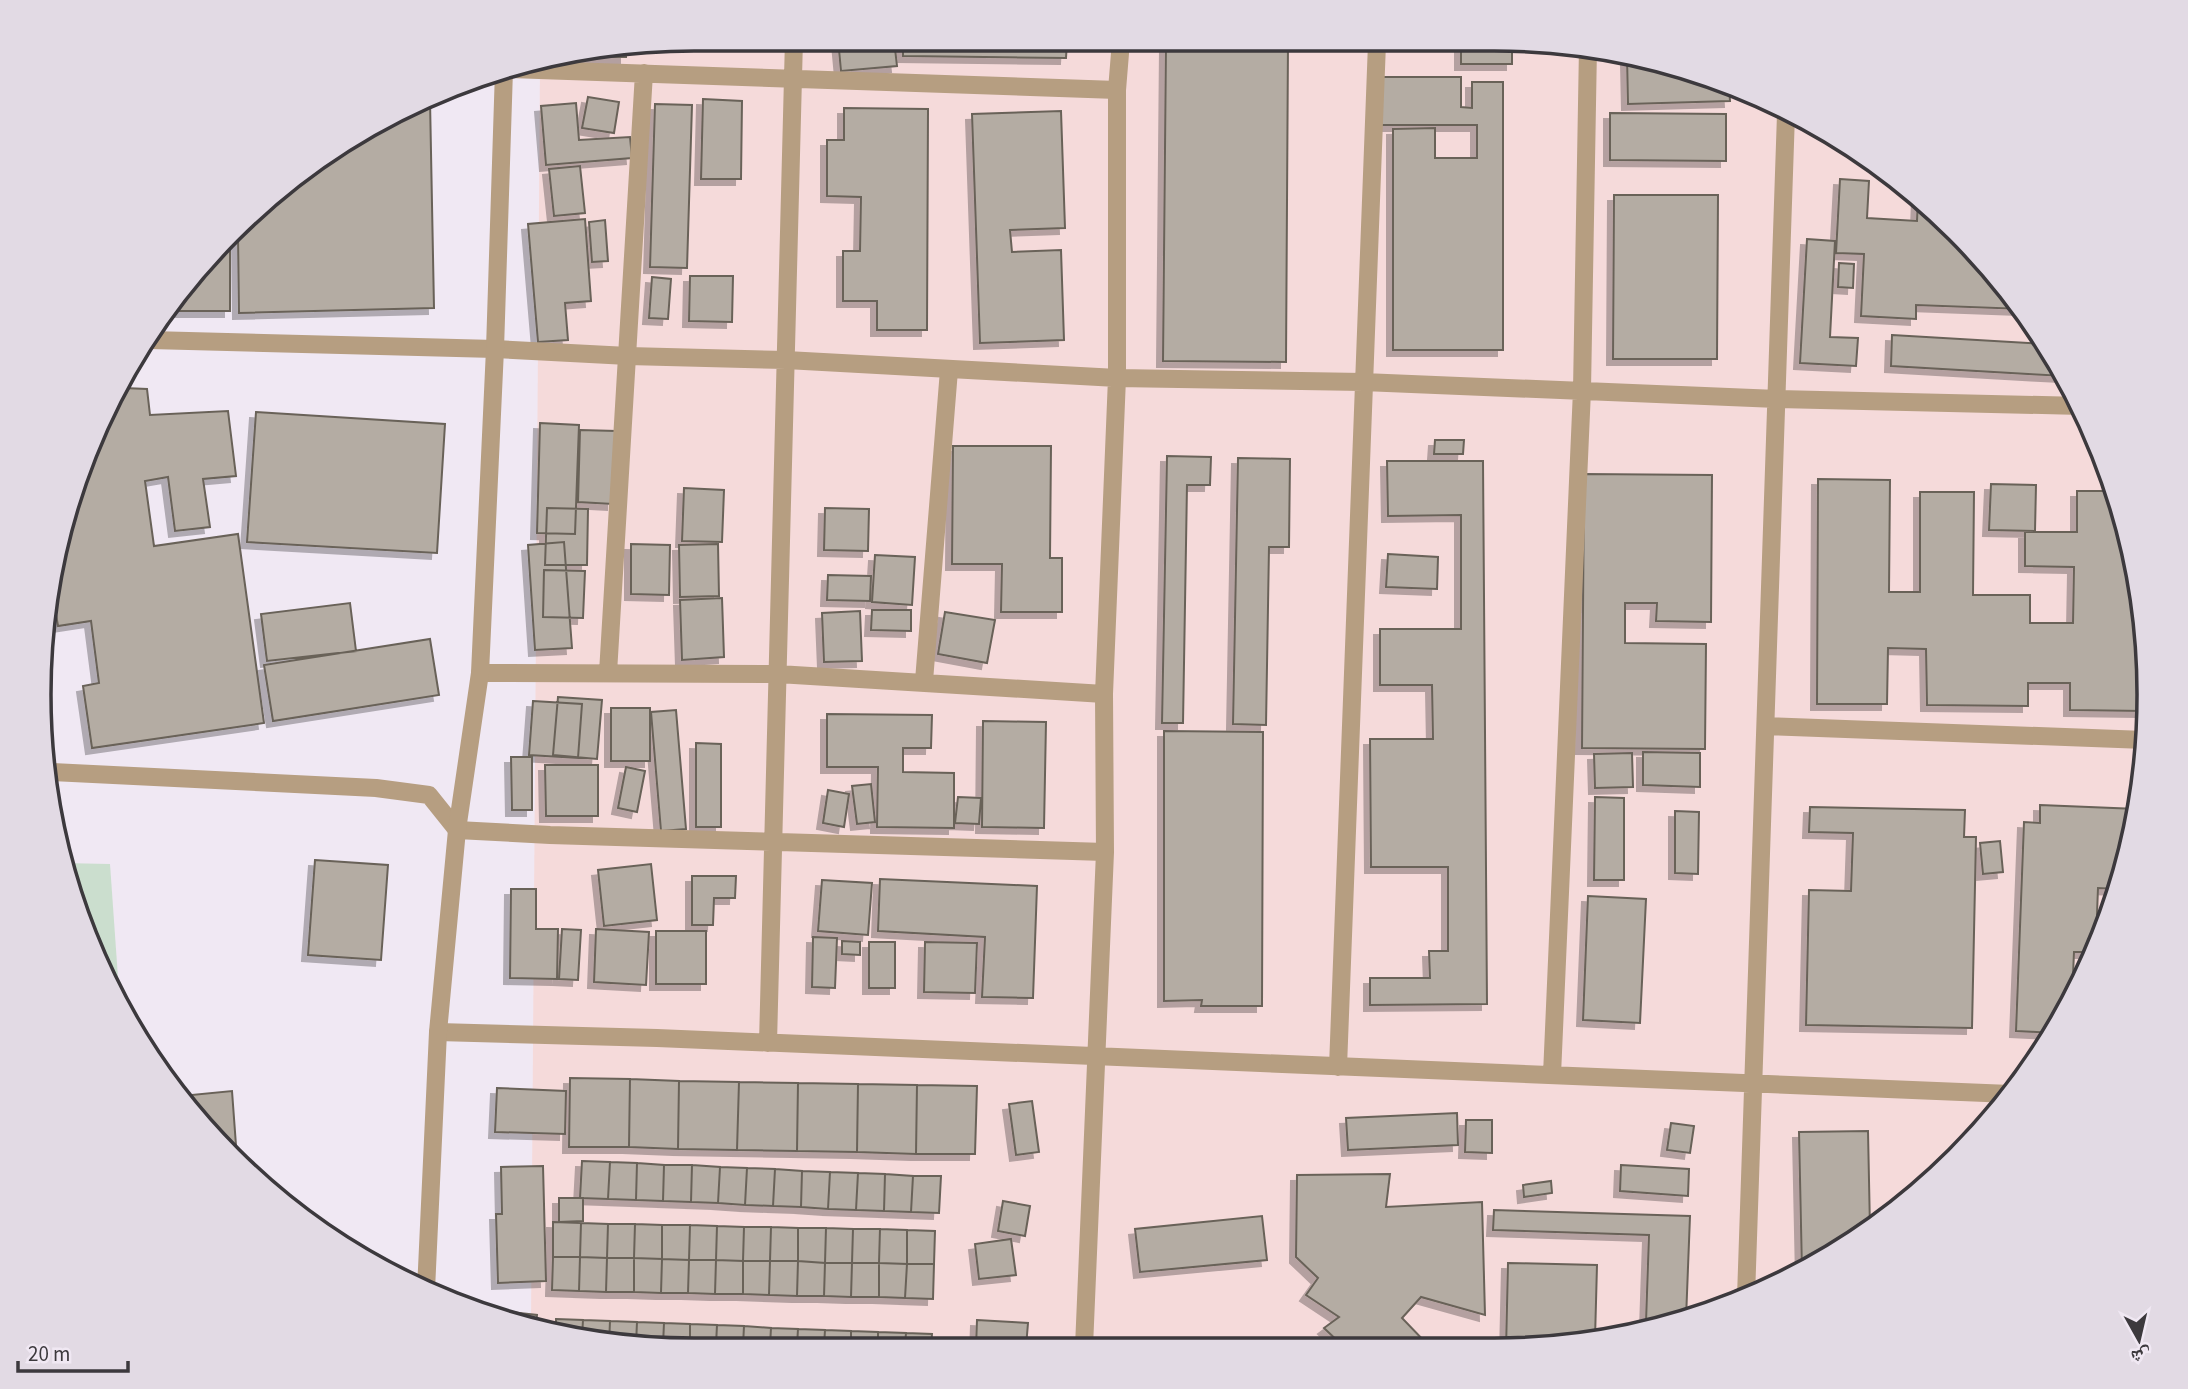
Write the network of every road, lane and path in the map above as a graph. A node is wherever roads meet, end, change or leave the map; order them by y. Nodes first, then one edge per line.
1 (793, 51) edge
2 (1120, 51) edge
3 (1377, 51) edge
4 (1588, 58) edge
5 (541, 70) edge
6 (644, 73) junction
7 (792, 79) junction
8 (504, 80) edge
9 (1117, 90) junction
10 (1786, 121) edge
11 (157, 340) edge
12 (495, 349) junction
13 (628, 356) junction
14 (786, 360) junction
15 (949, 370) junction
16 (1116, 378) junction
17 (1363, 382) junction
18 (1582, 390) junction
19 (1777, 399) junction
20 (2069, 406) edge
21 (480, 673) junction
22 (608, 673) junction
23 (778, 674) junction
24 (924, 681) junction
25 (1104, 694) junction
26 (1766, 726) junction
27 (2136, 740) edge
28 (55, 772) edge
29 (457, 830) junction
30 (774, 840) junction
31 (1105, 852) junction
32 (438, 1032) junction
33 (768, 1043) junction
34 (1096, 1057) junction
35 (1338, 1067) junction
36 (1552, 1075) junction
37 (1753, 1084) junction
38 (1998, 1094) edge
39 (426, 1279) edge
40 (1746, 1286) edge
41 (1084, 1338) edge

1 - 7 street
2 - 9 street
3 - 17 street
4 - 18 street
5 - 6 street
6 - 7 street
6 - 13 street
7 - 9 street
7 - 14 street
8 - 12 street
9 - 16 street
10 - 19 street
11 - 12 street
12 - 13 street
12 - 21 street
13 - 14 street
13 - 22 street
14 - 15 street
14 - 23 street
15 - 16 street
15 - 24 street
16 - 17 street
16 - 25 street
17 - 18 street
17 - 35 street
18 - 19 street
18 - 36 street
19 - 20 street
19 - 26 street
21 - 22 street
21 - 29 street
22 - 23 street
23 - 24 street
23 - 30 street
24 - 25 street
25 - 31 street
26 - 27 street
26 - 37 street
28 - 29 street
29 - 30 street
29 - 32 street
30 - 31 street
30 - 33 street
31 - 34 street
32 - 33 street
32 - 39 street
33 - 34 street
34 - 35 street
34 - 41 street
35 - 36 street
36 - 37 street
37 - 38 street
37 - 40 street

